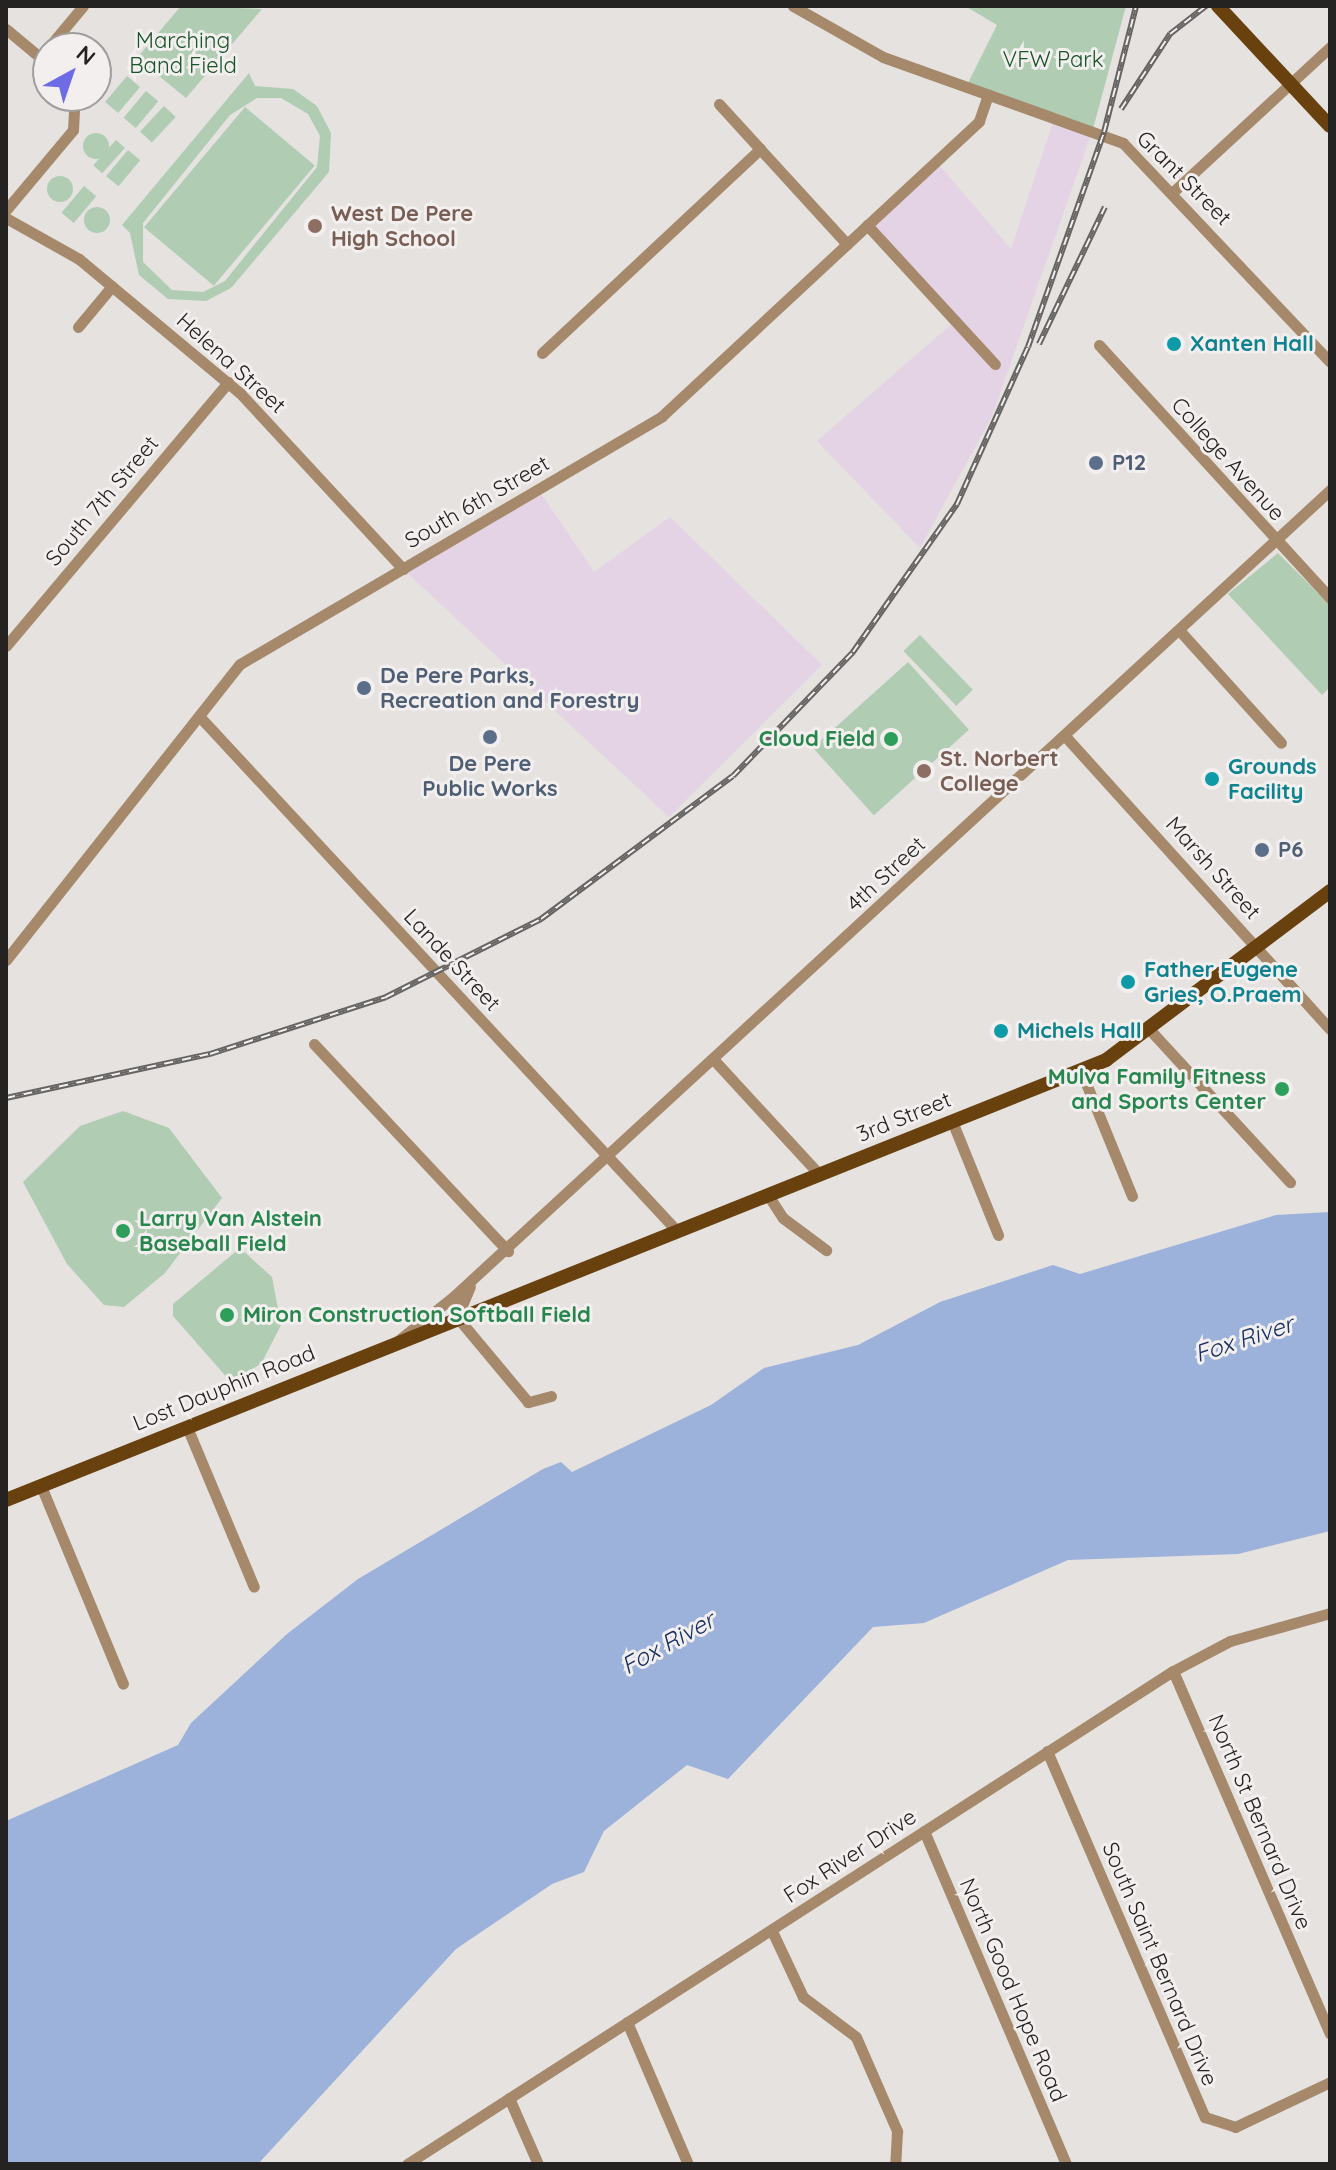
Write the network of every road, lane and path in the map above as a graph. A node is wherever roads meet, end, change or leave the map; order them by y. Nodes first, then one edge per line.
1 (83, 6) edge
2 (793, 6) edge
3 (1218, 6) edge
4 (6, 29) edge
5 (63, 32) edge
6 (32, 46) edge
7 (1330, 47) edge
8 (1291, 83) junction
9 (988, 95) junction
10 (719, 104) dead end
11 (74, 112) edge
12 (1330, 126) edge
13 (760, 149) junction
14 (1174, 191) junction
15 (6, 210) edge
16 (6, 218) edge
17 (867, 225) junction
18 (847, 244) junction
19 (112, 286) junction
20 (78, 327) dead end
21 (1099, 345) dead end
22 (542, 353) dead end
23 (1330, 362) edge
24 (995, 364) dead end
25 (228, 382) junction
26 (1330, 490) edge
27 (1276, 541) junction
28 (403, 569) junction
29 (1330, 598) edge
30 (1179, 630) junction
31 (6, 646) edge
32 (199, 716) junction
33 (1065, 736) junction
34 (1281, 743) dead end
35 (1330, 891) edge
36 (1257, 947) junction
37 (6, 960) edge
38 (1330, 1029) edge
39 (1150, 1030) junction
40 (314, 1044) dead end
41 (714, 1060) junction
42 (1081, 1071) junction
43 (952, 1121) junction
44 (609, 1157) junction
45 (819, 1174) junction
46 (1290, 1182) dead end
47 (768, 1195) junction
48 (1132, 1196) dead end
49 (676, 1230) junction
50 (998, 1235) dead end
51 (826, 1250) dead end
52 (508, 1251) junction
53 (470, 1287) junction
54 (453, 1297) junction
55 (457, 1317) junction
56 (395, 1343) junction
57 (551, 1396) dead end
58 (187, 1427) junction
59 (41, 1486) junction
60 (6, 1500) edge
61 (254, 1587) dead end
62 (1330, 1613) edge
63 (1173, 1671) junction
64 (123, 1684) dead end
65 (1047, 1751) junction
66 (924, 1831) junction
67 (772, 1931) junction
68 (627, 2022) junction
69 (1330, 2034) edge
70 (1330, 2082) edge
71 (509, 2098) junction
72 (407, 2164) edge
73 (538, 2164) edge
74 (688, 2164) edge
75 (895, 2164) edge
76 (1066, 2164) edge

1 - 5 street
2 - 9 street, Grant Street
3 - 8 main road
4 - 6 street
7 - 8 street
8 - 12 main road
8 - 14 street
9 - 14 street, Grant Street
9 - 17 street, South 6th Street
10 - 13 street
11 - 15 street
13 - 18 street
13 - 22 street
14 - 23 street, Grant Street
16 - 19 street, Helena Street
17 - 18 street, South 6th Street
17 - 24 street
18 - 28 street, South 6th Street
19 - 20 street
19 - 25 street, Helena Street
21 - 27 street, College Avenue
25 - 28 street, Helena Street
25 - 31 street, South 7th Street
26 - 27 street, 4th Street
27 - 29 street, College Avenue
27 - 30 street, 4th Street
28 - 32 street, South 6th Street
30 - 33 street, 4th Street
30 - 34 street
32 - 37 street, South 6th Street
32 - 44 street, Lande Street
33 - 36 street, Marsh Street
33 - 41 street, 4th Street
35 - 36 main road, 3rd Street
36 - 38 street, Marsh Street
36 - 39 main road, 3rd Street
39 - 42 main road, 3rd Street
39 - 46 street
40 - 52 street
41 - 44 street, 4th Street
41 - 45 street
42 - 43 main road, 3rd Street
42 - 48 street
43 - 45 main road, 3rd Street
43 - 50 street
44 - 49 street, Lande Street
44 - 52 street, 4th Street
45 - 47 main road, 3rd Street
47 - 49 main road, 3rd Street
47 - 51 street
49 - 55 main road, 3rd Street
52 - 53 street, 4th Street
53 - 54 street, 4th Street
53 - 55 street, 4th Street
54 - 55 street
54 - 56 street, 4th Street
55 - 56 main road, Lost Dauphin Road
55 - 57 street
56 - 58 main road, Lost Dauphin Road
58 - 59 main road, Lost Dauphin Road
58 - 61 street
59 - 60 main road, Lost Dauphin Road
59 - 64 street
62 - 63 street, Fox River Drive
63 - 65 street, Fox River Drive
63 - 69 street, North St Bernard Drive
65 - 66 street, Fox River Drive
65 - 70 street, South Saint Bernard Drive
66 - 67 street, Fox River Drive
66 - 76 street, North Good Hope Road
67 - 68 street, Fox River Drive
67 - 75 street
68 - 71 street, Fox River Drive
68 - 74 street
71 - 72 street, Fox River Drive
71 - 73 street

